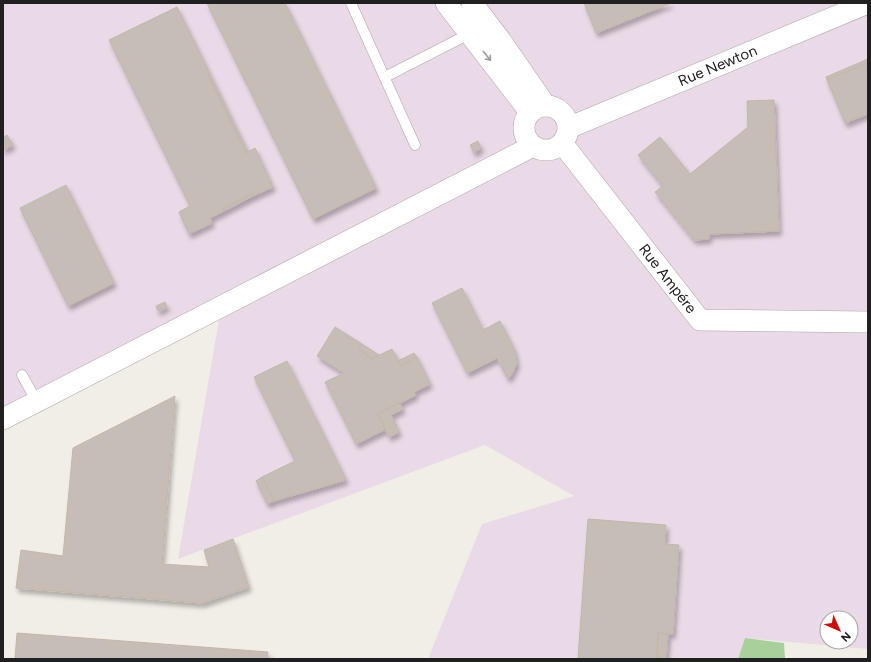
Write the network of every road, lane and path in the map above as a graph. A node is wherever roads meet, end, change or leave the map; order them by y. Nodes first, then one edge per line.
1 (351, 3) edge
2 (446, 3) edge
3 (472, 3) edge
4 (868, 3) edge
5 (469, 34) junction
6 (384, 77) junction
7 (537, 109) junction
8 (565, 136) junction
9 (415, 145) dead end
10 (533, 146) junction
11 (868, 322) edge
12 (22, 375) dead end
13 (37, 402) junction
14 (3, 419) edge

1 - 6 lane
2 - 5 street
3 - 7 street
4 - 8 street, Rue Newton
5 - 6 lane
5 -> 7 street
6 - 9 lane
7 - 8 street
7 - 10 street
8 - 10 street
8 - 11 street, Rue Ampére
10 - 13 street
12 - 13 lane
13 - 14 street

